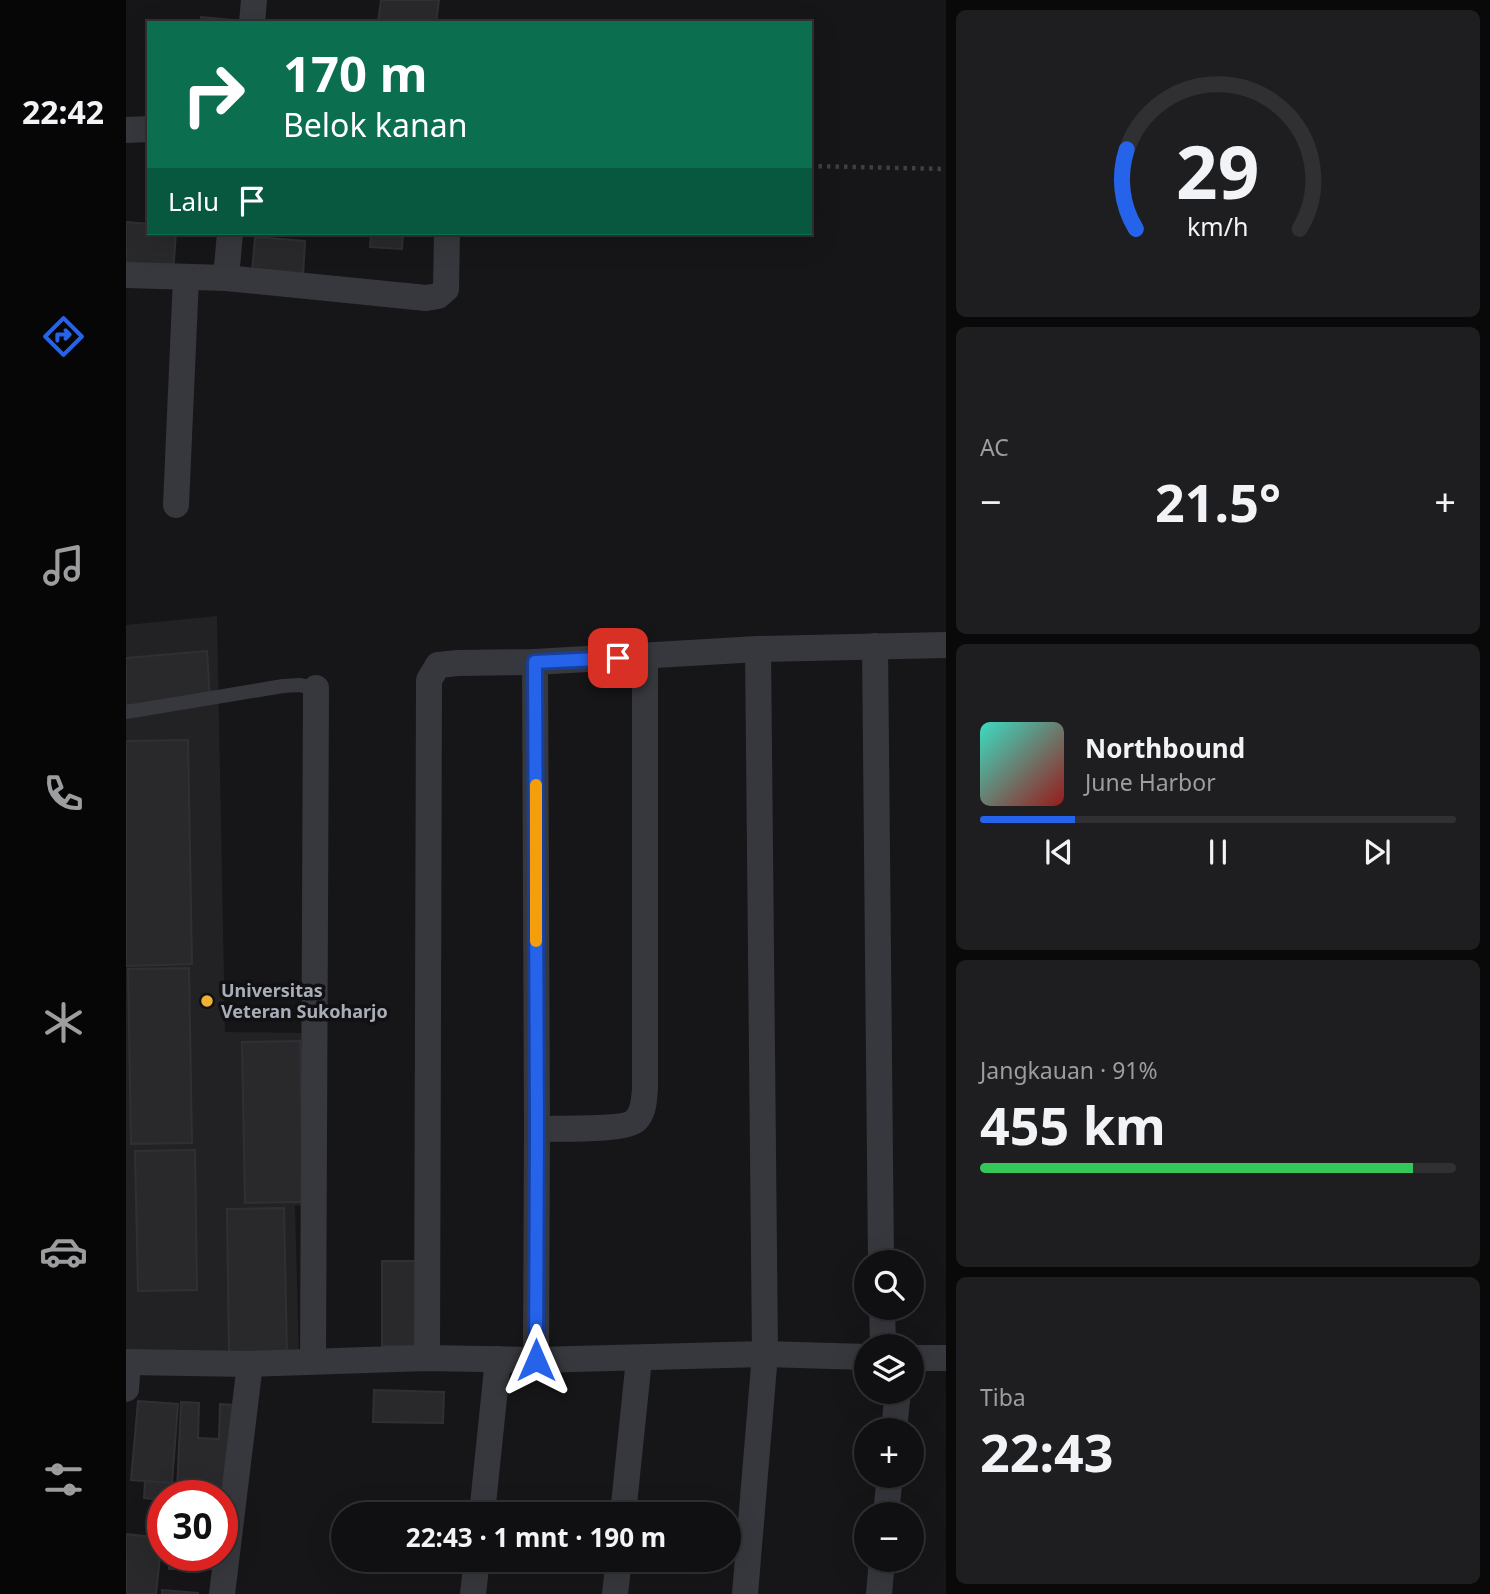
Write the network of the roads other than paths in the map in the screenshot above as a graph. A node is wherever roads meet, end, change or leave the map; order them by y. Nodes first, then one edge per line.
1 (254, 0) edge
2 (252, 21) edge
3 (147, 129) edge
4 (126, 130) edge
5 (230, 235) edge
6 (447, 235) edge
7 (126, 275) edge
8 (186, 278) junction
9 (226, 278) junction
10 (176, 505) dead end
11 (946, 645) edge
12 (875, 646) junction
13 (758, 649) junction
14 (645, 657) junction
15 (535, 662) junction
16 (316, 688) joint
17 (126, 712) edge
18 (537, 1129) junction
19 (881, 1250) edge
20 (765, 1354) junction
21 (854, 1357) edge
22 (428, 1358) junction
23 (924, 1358) edge
24 (946, 1358) edge
25 (498, 1359) junction
26 (639, 1359) junction
27 (536, 1360) junction
28 (313, 1361) junction
29 (127, 1362) edge
30 (250, 1364) junction
31 (126, 1390) edge
32 (483, 1502) edge
33 (624, 1502) edge
34 (476, 1572) edge
35 (618, 1572) edge
36 (881, 1572) edge
37 (222, 1594) edge
38 (474, 1594) edge
39 (615, 1594) edge
40 (745, 1594) edge
41 (879, 1594) edge

1 - 2 street
3 - 4 street
5 - 9 street
6 - 9 street
7 - 8 street
8 - 9 street
8 - 10 street
11 - 12 street
12 - 13 street
12 - 19 street
13 - 14 street
13 - 20 street
14 - 15 street
14 - 18 street
15 - 18 street
15 - 22 street
16 - 17 lane
16 - 28 street
18 - 27 street
20 - 21 street
20 - 26 street
20 - 40 street
22 - 25 street
22 - 28 street
23 - 24 street
25 - 27 street
25 - 32 street
26 - 27 street
26 - 33 street
28 - 30 street
29 - 30 street
29 - 31 street
30 - 37 street
34 - 38 street
35 - 39 street
36 - 41 street

